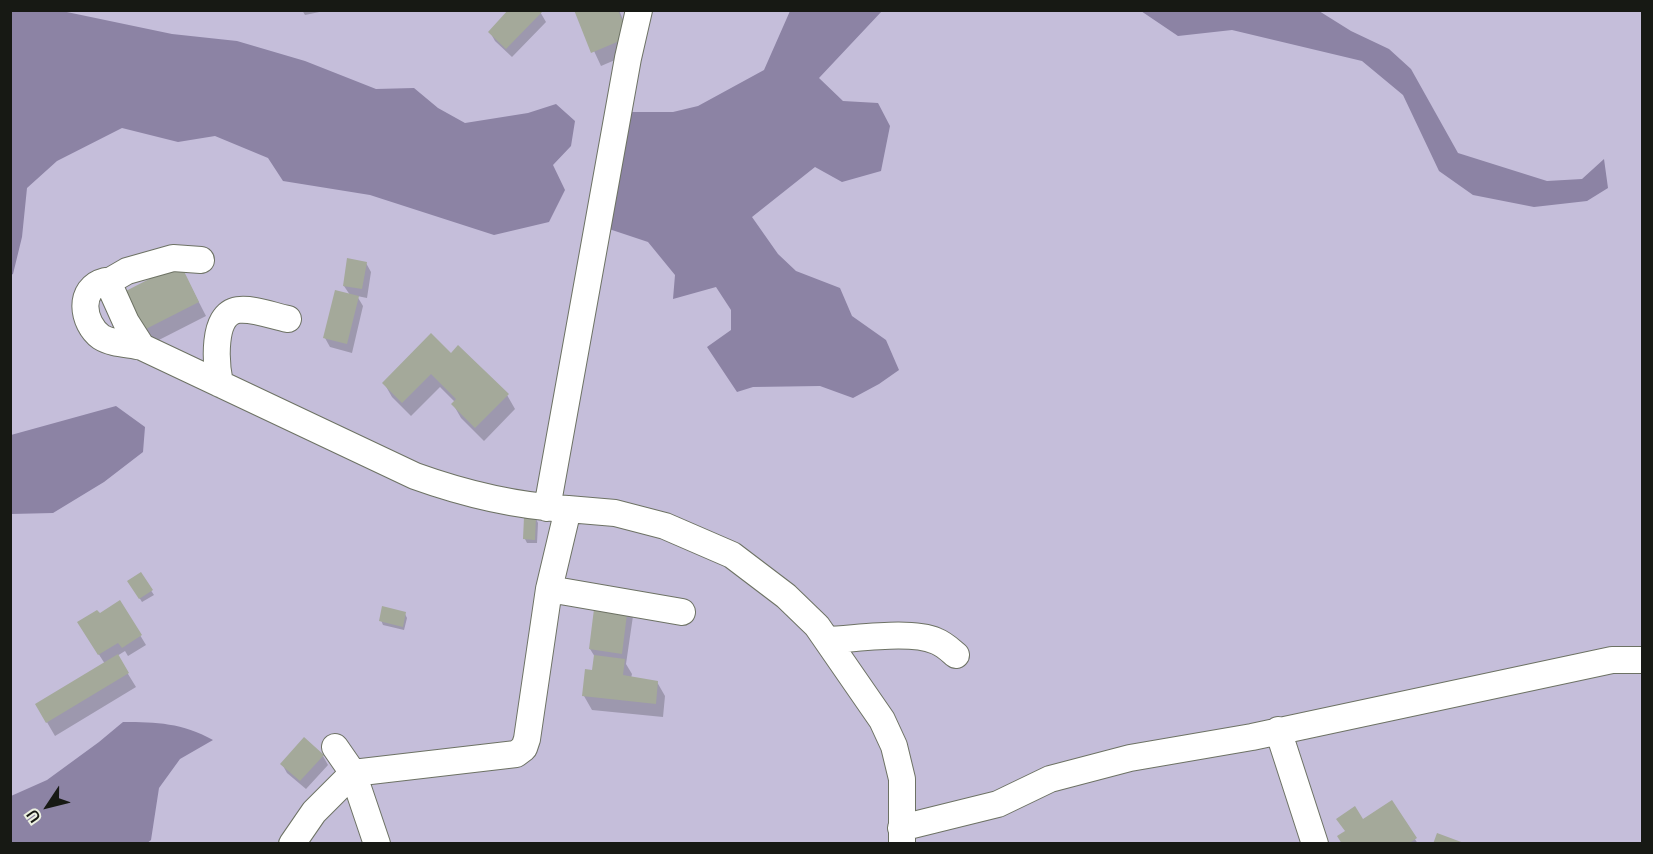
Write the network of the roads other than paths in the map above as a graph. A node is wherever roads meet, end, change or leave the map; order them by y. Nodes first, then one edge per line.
1 (639, 10) edge
2 (201, 260) dead end
3 (288, 319) dead end
4 (220, 384) junction
5 (558, 508) junction
6 (549, 589) junction
7 (682, 612) dead end
8 (827, 640) junction
9 (956, 655) dead end
10 (1642, 660) edge
11 (1278, 730) junction
12 (335, 747) dead end
13 (353, 773) junction
14 (901, 836) edge
15 (292, 843) edge
16 (377, 843) edge
17 (1315, 843) edge

1 - 5 lane
2 - 4 lane
3 - 4 lane
4 - 5 lane
5 - 6 lane
5 - 8 lane
6 - 7 lane
6 - 13 lane
8 - 9 lane
8 - 14 lane
10 - 11 lane
11 - 14 lane
11 - 17 lane
12 - 13 lane
13 - 15 lane
13 - 16 lane

